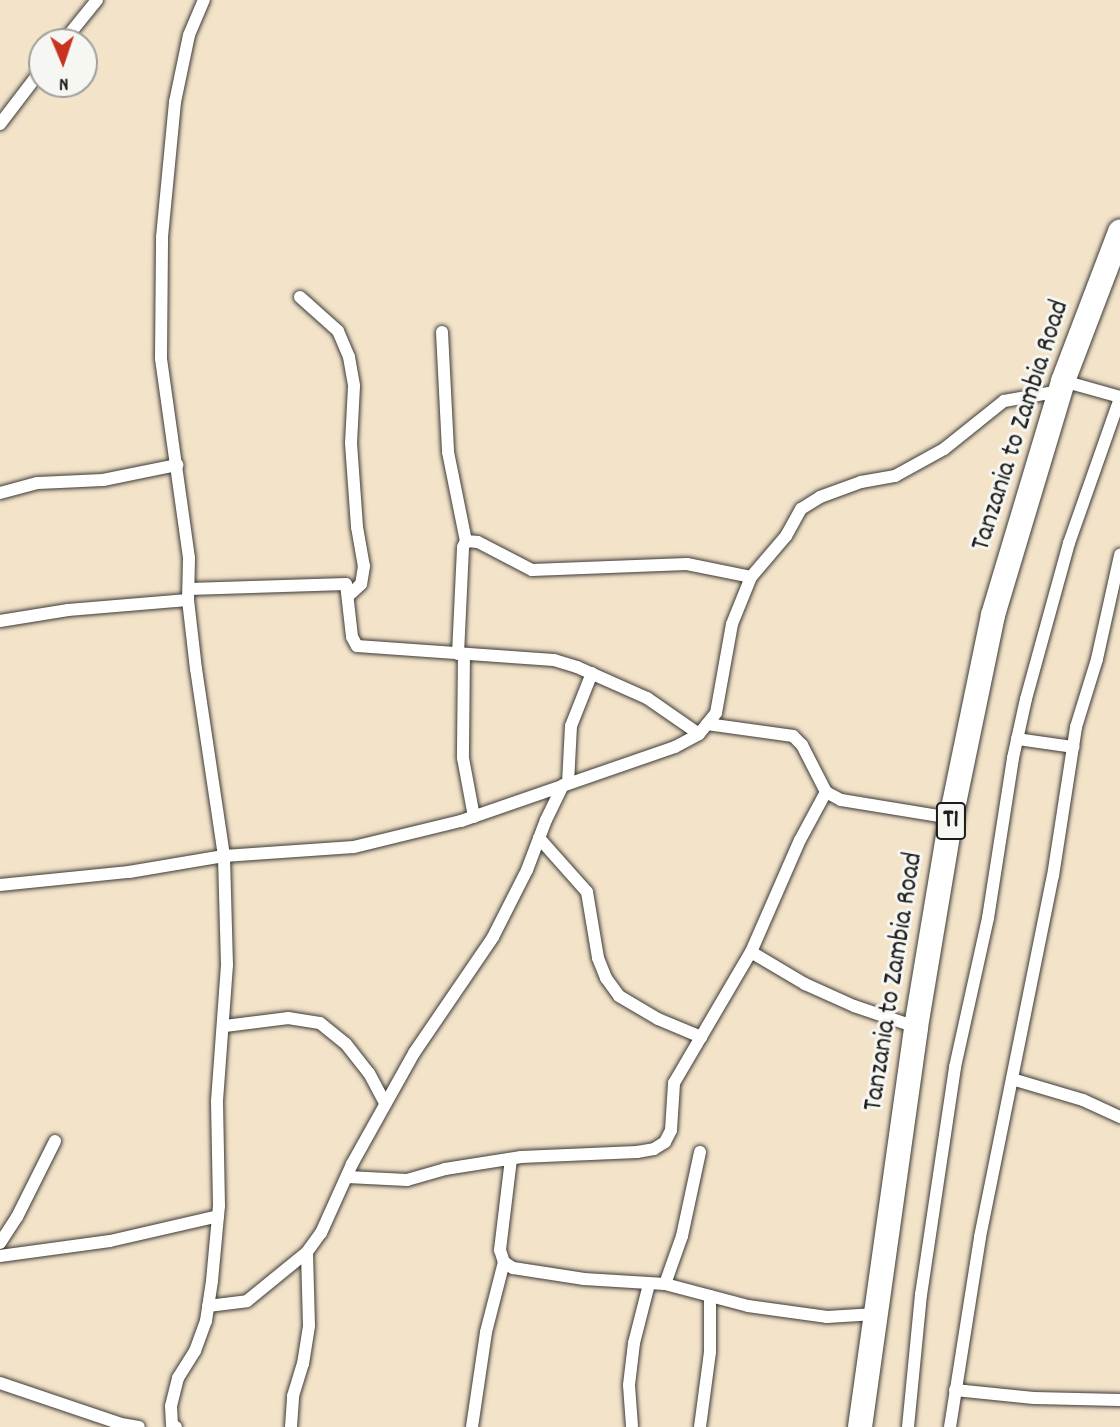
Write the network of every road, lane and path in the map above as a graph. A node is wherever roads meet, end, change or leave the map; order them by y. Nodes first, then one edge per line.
1 (97, 0) edge
2 (204, 0) edge
3 (74, 28) edge
4 (28, 87) edge
5 (0, 124) edge
6 (1120, 232) edge
7 (300, 297) dead end
8 (442, 332) dead end
9 (1062, 386) junction
10 (1120, 397) edge
11 (177, 465) junction
12 (0, 493) edge
13 (466, 541) junction
14 (1120, 555) edge
15 (751, 577) junction
16 (189, 595) junction
17 (348, 596) junction
18 (0, 621) edge
19 (461, 654) junction
20 (592, 673) junction
21 (703, 729) junction
22 (1017, 739) junction
23 (1073, 747) junction
24 (566, 784) junction
25 (826, 792) junction
26 (474, 817) junction
27 (951, 818) junction
28 (538, 838) junction
29 (224, 856) junction
30 (0, 885) edge
31 (751, 952) junction
32 (225, 1026) junction
33 (916, 1027) junction
34 (701, 1037) junction
35 (1012, 1079) junction
36 (385, 1103) junction
37 (1119, 1112) edge
38 (55, 1141) dead end
39 (700, 1152) dead end
40 (511, 1159) junction
41 (347, 1177) junction
42 (218, 1216) junction
43 (0, 1243) edge
44 (307, 1252) junction
45 (0, 1256) edge
46 (504, 1262) junction
47 (649, 1284) junction
48 (665, 1284) junction
49 (710, 1296) junction
50 (208, 1306) junction
51 (876, 1314) junction
52 (0, 1383) edge
53 (955, 1390) junction
54 (1120, 1400) edge
55 (169, 1426) edge
56 (139, 1427) edge
57 (291, 1427) edge
58 (471, 1427) edge
59 (623, 1427) edge
60 (634, 1427) edge
61 (700, 1427) edge
62 (860, 1427) edge
63 (908, 1427) edge
64 (950, 1427) edge

1 - 3 street
2 - 11 street
4 - 5 street
6 - 9 highway, Tanzania to Zambia Road / T1
7 - 17 street
8 - 13 street
9 - 10 street
9 - 15 street
9 - 27 highway, Tanzania to Zambia Road / T1
10 - 22 street
11 - 12 street
11 - 16 street
13 - 15 street
13 - 19 street
14 - 23 street
15 - 21 street
16 - 17 street
16 - 18 street
16 - 29 street
17 - 19 street
19 - 20 street
19 - 26 street
20 - 21 street
20 - 24 street
21 - 24 street
21 - 25 street
22 - 23 street
22 - 63 street
23 - 35 street
24 - 26 street
24 - 28 street
25 - 27 street
25 - 31 street
26 - 29 street
27 - 33 highway, Tanzania to Zambia Road / T1
28 - 34 street
28 - 36 street
29 - 30 street
29 - 32 street
31 - 33 street
31 - 34 street
32 - 36 street
32 - 42 street
33 - 51 highway, Tanzania to Zambia Road / T1
34 - 40 street
35 - 37 street
35 - 53 street
36 - 41 street
38 - 43 street
39 - 48 street
40 - 41 street
40 - 46 street
41 - 44 street
42 - 45 street
42 - 50 street
44 - 50 street
44 - 57 street
46 - 47 street
46 - 58 street
47 - 48 street
47 - 60 street
48 - 49 street
49 - 51 street
49 - 61 street
50 - 55 street
51 - 62 highway, Tanzania to Zambia Road / T1
52 - 56 street
53 - 54 street
53 - 64 street
59 - 60 street

